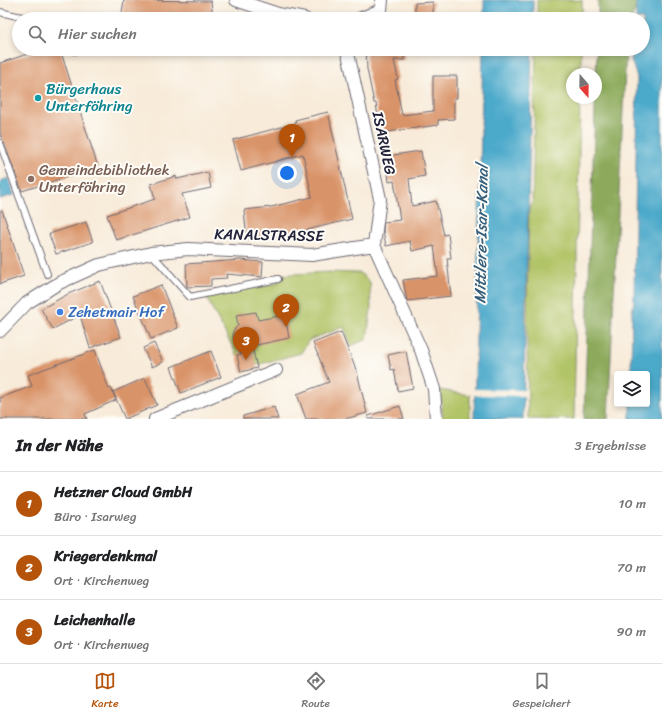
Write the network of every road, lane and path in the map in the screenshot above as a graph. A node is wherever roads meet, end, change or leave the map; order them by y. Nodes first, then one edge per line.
1 (236, 0) edge
2 (382, 0) edge
3 (0, 12) edge
4 (272, 12) edge
5 (376, 12) edge
6 (12, 15) edge
7 (349, 56) edge
8 (0, 143) edge
9 (374, 245) junction
10 (151, 253) junction
11 (47, 274) dead end
12 (278, 279) dead end
13 (0, 331) edge
14 (276, 370) dead end
15 (155, 419) edge
16 (436, 419) edge

1 - 4 street
2 - 5 street
3 - 6 lane
7 - 9 street, ISARWEG
8 - 11 lane
9 - 10 street, KANALSTRASSE
9 - 16 street
10 - 12 lane
10 - 13 street, KANALSTRASSE
14 - 15 street

